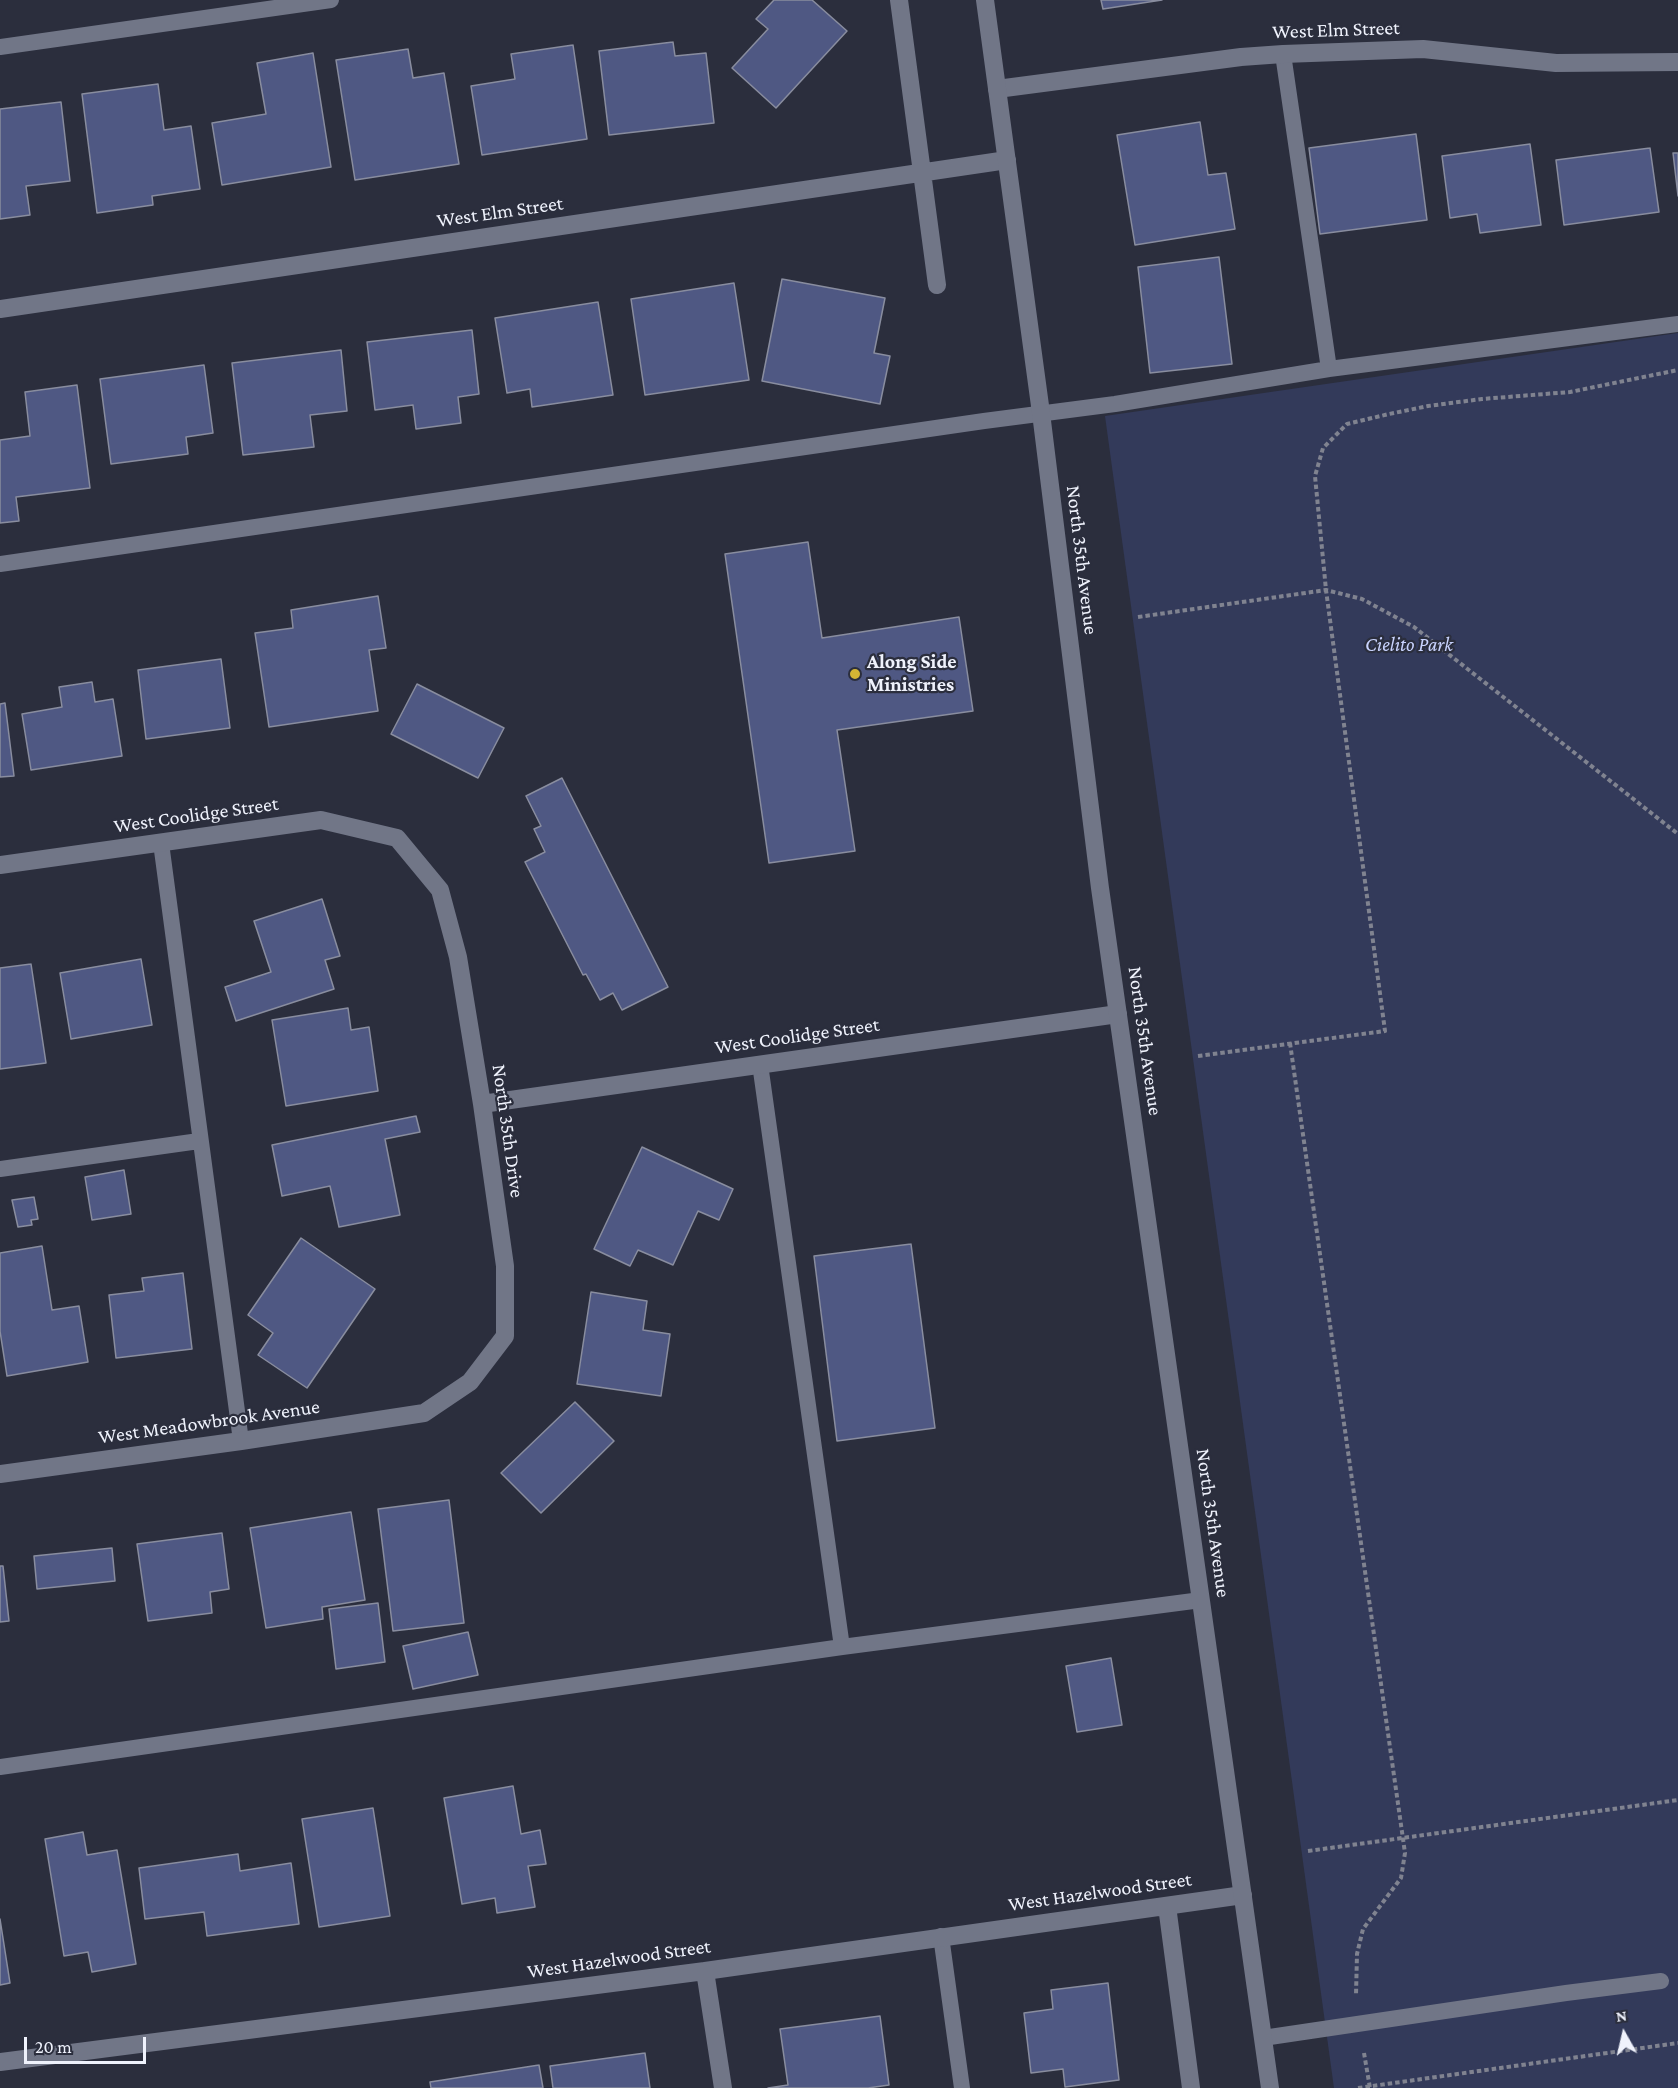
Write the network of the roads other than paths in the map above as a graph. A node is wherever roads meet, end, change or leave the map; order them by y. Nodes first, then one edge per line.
1 (332, 0) edge
2 (899, 0) edge
3 (985, 0) edge
4 (0, 47) edge
5 (1283, 54) junction
6 (1678, 62) edge
7 (997, 89) junction
8 (1007, 160) junction
9 (922, 173) junction
10 (937, 285) dead end
11 (0, 309) edge
12 (1678, 324) edge
13 (1329, 369) junction
14 (1041, 413) junction
15 (0, 564) edge
16 (397, 838) joint
17 (160, 843) junction
18 (0, 866) edge
19 (1118, 1014) junction
20 (760, 1064) junction
21 (482, 1104) junction
22 (200, 1141) junction
23 (0, 1169) edge
24 (424, 1413) joint
25 (241, 1441) junction
26 (0, 1474) edge
27 (1201, 1600) junction
28 (842, 1647) junction
29 (0, 1767) edge
30 (1243, 1895) junction
31 (1167, 1906) junction
32 (941, 1936) junction
33 (705, 1971) junction
34 (1660, 1981) dead end
35 (1263, 2038) junction
36 (0, 2062) edge
37 (723, 2088) edge
38 (962, 2088) edge
39 (1191, 2088) edge
40 (1270, 2088) edge

1 - 4 lane
2 - 9 street
3 - 7 street, North 35th Avenue
5 - 6 street, West Elm Street
5 - 7 street, West Elm Street
5 - 13 lane
7 - 8 street, North 35th Avenue
8 - 9 street, West Elm Street
8 - 14 street, North 35th Avenue
9 - 10 street
9 - 11 street, West Elm Street
12 - 13 lane
13 - 14 lane
14 - 15 lane
14 - 19 street, North 35th Avenue
16 - 17 street, West Coolidge Street
16 - 21 street, North 35th Drive
17 - 18 street, West Coolidge Street
17 - 22 lane
19 - 20 street, West Coolidge Street
19 - 27 street, North 35th Avenue
20 - 21 street, West Coolidge Street
20 - 28 lane
21 - 24 street, North 35th Drive
22 - 23 lane
22 - 25 lane
24 - 25 street, West Meadowbrook Avenue
25 - 26 street, West Meadowbrook Avenue
27 - 28 lane
27 - 30 street, North 35th Avenue
28 - 29 lane
30 - 31 street, West Hazelwood Street
30 - 35 street, North 35th Avenue
31 - 32 street, West Hazelwood Street
31 - 39 street
32 - 33 street, West Hazelwood Street
32 - 38 lane
33 - 36 street, West Hazelwood Street
33 - 37 street
34 - 35 lane
35 - 40 street, North 35th Avenue

